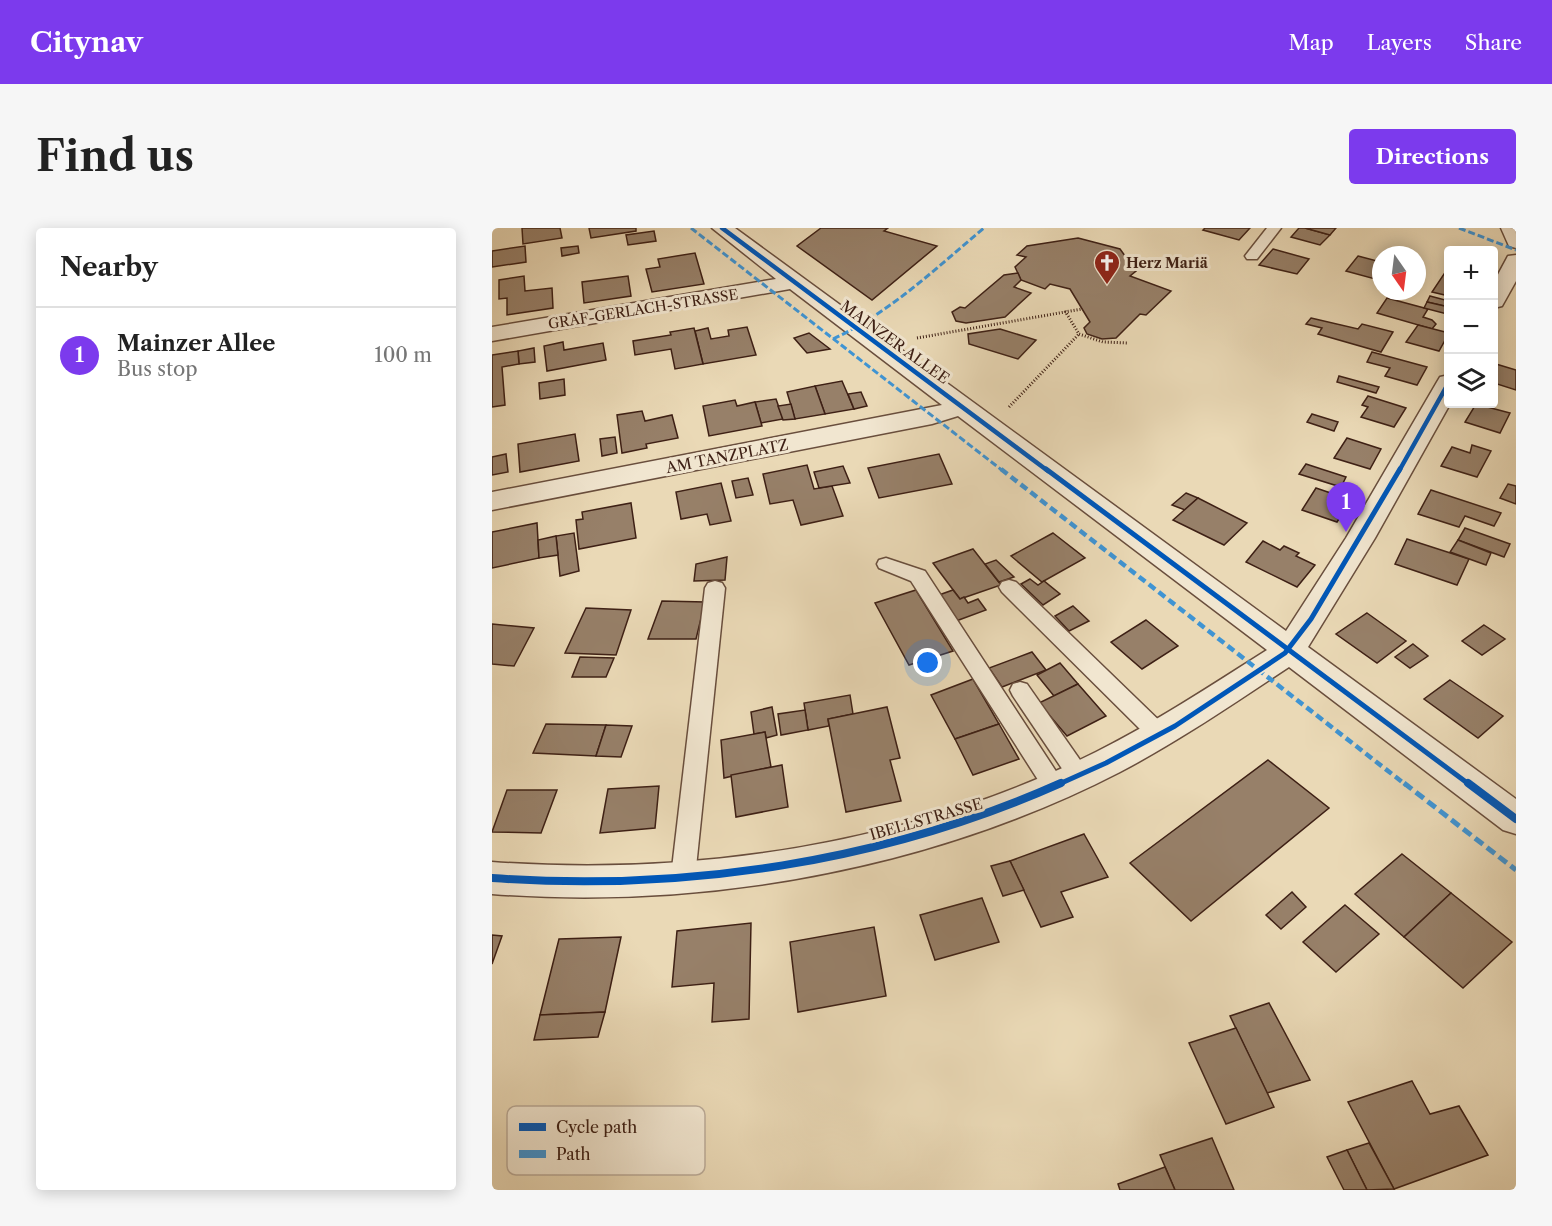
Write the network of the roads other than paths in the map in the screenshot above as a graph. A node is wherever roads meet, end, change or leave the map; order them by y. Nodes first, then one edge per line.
1 (722, 228) edge
2 (1274, 228) edge
3 (1511, 228) edge
4 (1516, 242) edge
5 (1252, 256) dead end
6 (1516, 261) edge
7 (794, 282) junction
8 (1495, 300) edge
9 (492, 334) edge
10 (1444, 391) edge
11 (962, 407) junction
12 (492, 501) edge
13 (886, 564) dead end
14 (1009, 587) dead end
15 (715, 588) dead end
16 (1290, 649) junction
17 (1020, 690) dead end
18 (1160, 735) junction
19 (1067, 782) junction
20 (1516, 819) edge
21 (683, 877) junction
22 (492, 878) edge

1 - 7 street, MAINZER ALLEE
2 - 5 lane
3 - 4 street
6 - 8 street
7 - 9 street, GRAF-GERLACH-STRASSE
7 - 11 street, MAINZER ALLEE
10 - 16 street
11 - 12 street, AM TANZPLATZ
11 - 16 street, MAINZER ALLEE
13 - 19 lane
14 - 18 lane
15 - 21 lane
16 - 18 street, IBELLSTRASSE
16 - 20 street, MAINZER ALLEE
17 - 19 lane
18 - 19 street, IBELLSTRASSE
19 - 21 street, IBELLSTRASSE
21 - 22 street, IBELLSTRASSE

